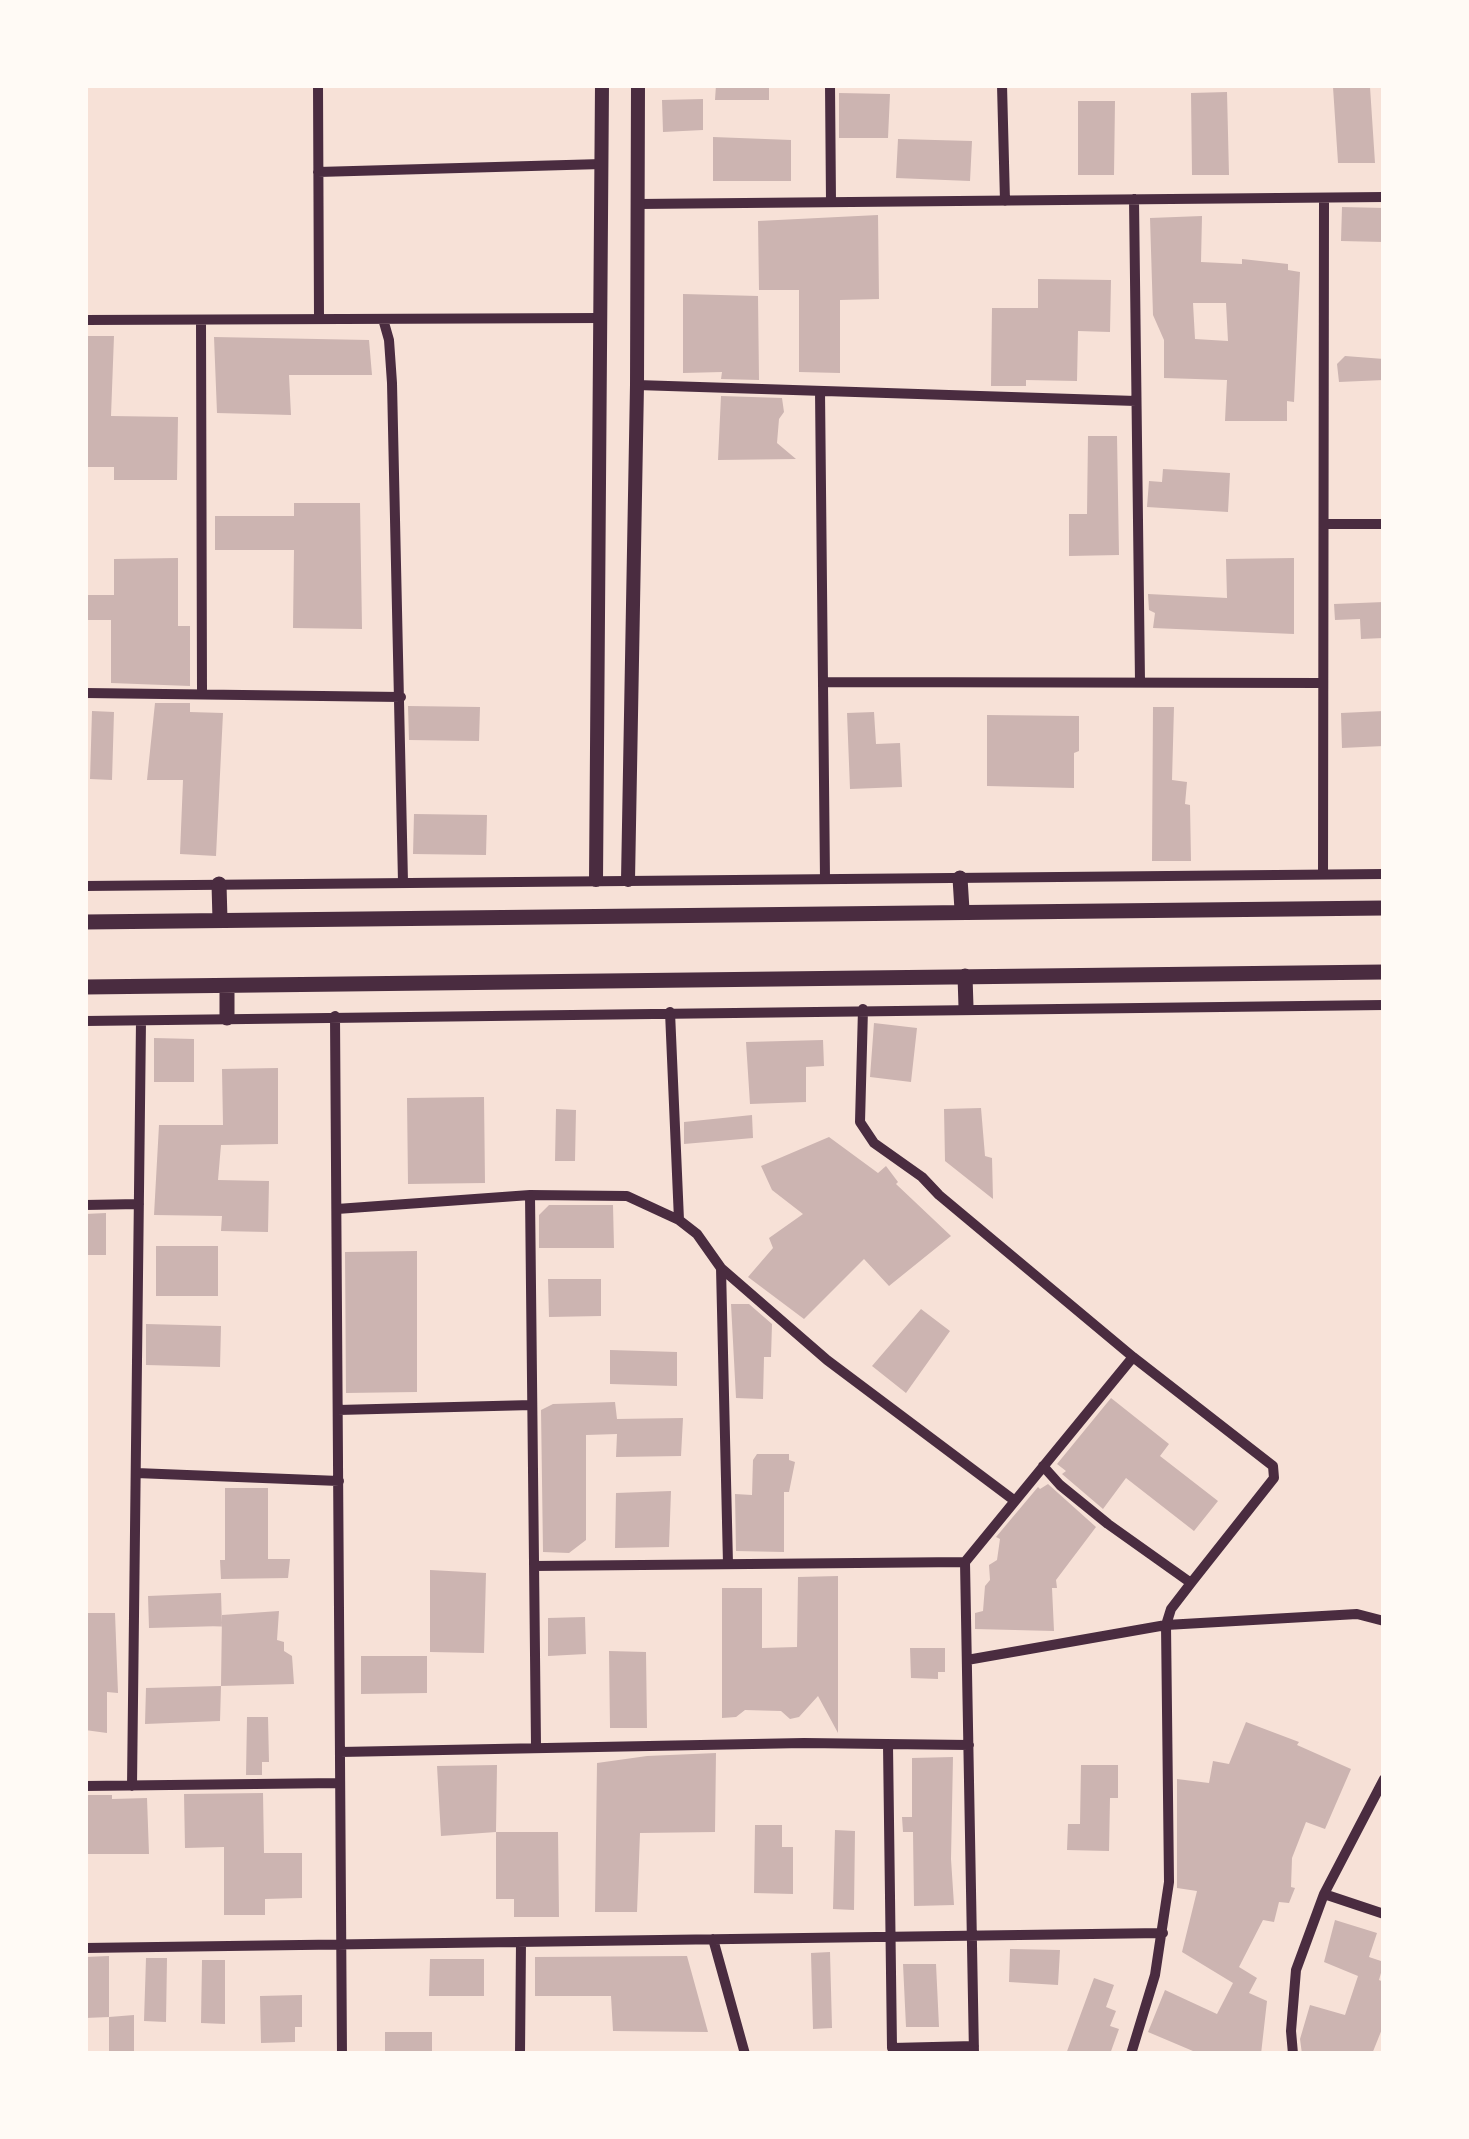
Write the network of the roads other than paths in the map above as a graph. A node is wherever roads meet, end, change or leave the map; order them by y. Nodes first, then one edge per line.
1 (318, 85) edge
2 (602, 85) edge
3 (638, 85) edge
4 (830, 85) edge
5 (1002, 85) edge
6 (602, 164) junction
7 (318, 172) junction
8 (1384, 197) edge
9 (1324, 198) junction
10 (1134, 199) junction
11 (1005, 201) junction
12 (831, 202) junction
13 (638, 204) junction
14 (601, 318) junction
15 (383, 319) junction
16 (85, 320) edge
17 (201, 320) junction
18 (318, 320) junction
19 (637, 385) junction
20 (820, 391) junction
21 (1136, 401) junction
22 (1324, 524) junction
23 (1384, 524) edge
24 (823, 682) junction
25 (1140, 682) junction
26 (1324, 683) junction
27 (85, 692) edge
28 (202, 694) junction
29 (401, 697) junction
30 (1323, 874) junction
31 (1384, 874) edge
32 (960, 878) junction
33 (824, 879) junction
34 (596, 880) junction
35 (628, 880) junction
36 (403, 882) junction
37 (219, 884) junction
38 (85, 886) edge
39 (1384, 908) edge
40 (962, 910) junction
41 (220, 920) junction
42 (85, 922) edge
43 (1384, 972) edge
44 (965, 976) junction
45 (227, 986) junction
46 (85, 987) edge
47 (1384, 1004) edge
48 (966, 1008) junction
49 (863, 1009) junction
50 (670, 1012) junction
51 (336, 1016) junction
52 (227, 1018) junction
53 (85, 1021) edge
54 (141, 1022) junction
55 (530, 1195) junction
56 (139, 1204) junction
57 (85, 1205) edge
58 (337, 1209) junction
59 (679, 1220) junction
60 (721, 1268) junction
61 (1133, 1357) junction
62 (532, 1405) junction
63 (338, 1410) junction
64 (1044, 1466) junction
65 (136, 1473) junction
66 (338, 1481) junction
67 (1015, 1501) junction
68 (965, 1562) junction
69 (728, 1564) junction
70 (534, 1566) junction
71 (1191, 1583) junction
72 (1384, 1622) edge
73 (1166, 1624) junction
74 (967, 1660) junction
75 (969, 1745) junction
76 (536, 1746) junction
77 (888, 1746) junction
78 (340, 1752) junction
79 (1384, 1779) edge
80 (340, 1783) junction
81 (85, 1786) edge
82 (132, 1786) junction
83 (1324, 1894) junction
84 (1384, 1914) edge
85 (1163, 1933) junction
86 (972, 1936) junction
87 (890, 1937) junction
88 (713, 1939) junction
89 (521, 1942) junction
90 (341, 1945) junction
91 (85, 1948) edge
92 (974, 2050) edge
93 (342, 2054) edge
94 (520, 2054) edge
95 (745, 2054) edge
96 (1132, 2054) edge
97 (1294, 2054) edge

1 - 7 street
2 - 6 street
3 - 13 street
4 - 12 street
5 - 11 street
6 - 7 street
6 - 14 street
7 - 18 street
8 - 9 street
9 - 10 street
9 - 22 street
10 - 11 street
10 - 21 street
11 - 12 street
12 - 13 street
13 - 19 street
14 - 15 street
14 - 34 street
15 - 18 street
15 - 29 street
16 - 17 street
17 - 18 street
17 - 28 street
19 - 20 street
19 - 35 street
20 - 21 street
20 - 24 street
21 - 25 street
22 - 23 street
22 - 26 street
24 - 25 street
24 - 33 street
25 - 26 street
26 - 30 street
27 - 28 street
28 - 29 street
29 - 36 street
30 - 31 street
30 - 32 street
32 - 33 street
32 - 40 main road
33 - 35 street
34 - 35 street
34 - 36 street
36 - 37 street
37 - 38 street
37 - 41 main road
39 - 40 main road
40 - 41 main road
41 - 42 main road
43 - 44 main road
44 - 45 main road
44 - 48 main road
45 - 46 main road
45 - 52 main road
47 - 48 street
48 - 49 street
49 - 50 street
49 - 61 street
50 - 51 street
50 - 59 street
51 - 52 street
51 - 58 street
52 - 54 street
53 - 54 street
54 - 56 street
55 - 58 street
55 - 59 street
55 - 62 street
56 - 57 street
56 - 65 street
58 - 63 street
59 - 60 street
60 - 67 street
60 - 69 street
61 - 64 street
61 - 71 street
62 - 63 street
62 - 70 street
63 - 66 street
64 - 67 street
64 - 71 street
65 - 66 street
65 - 82 street
66 - 78 street
67 - 68 street
68 - 69 street
68 - 74 street
69 - 70 street
70 - 76 street
71 - 73 street
72 - 73 street
73 - 74 street
73 - 85 street
74 - 75 street
75 - 77 street
75 - 86 street
76 - 77 street
76 - 78 street
77 - 87 street
78 - 80 street
79 - 83 street
80 - 82 street
80 - 90 street
81 - 82 street
83 - 84 street
83 - 97 street
85 - 86 street
85 - 96 street
86 - 87 street
86 - 92 street
87 - 88 street
87 - 92 street
88 - 89 street
88 - 95 street
89 - 90 street
89 - 94 street
90 - 91 street
90 - 93 street

